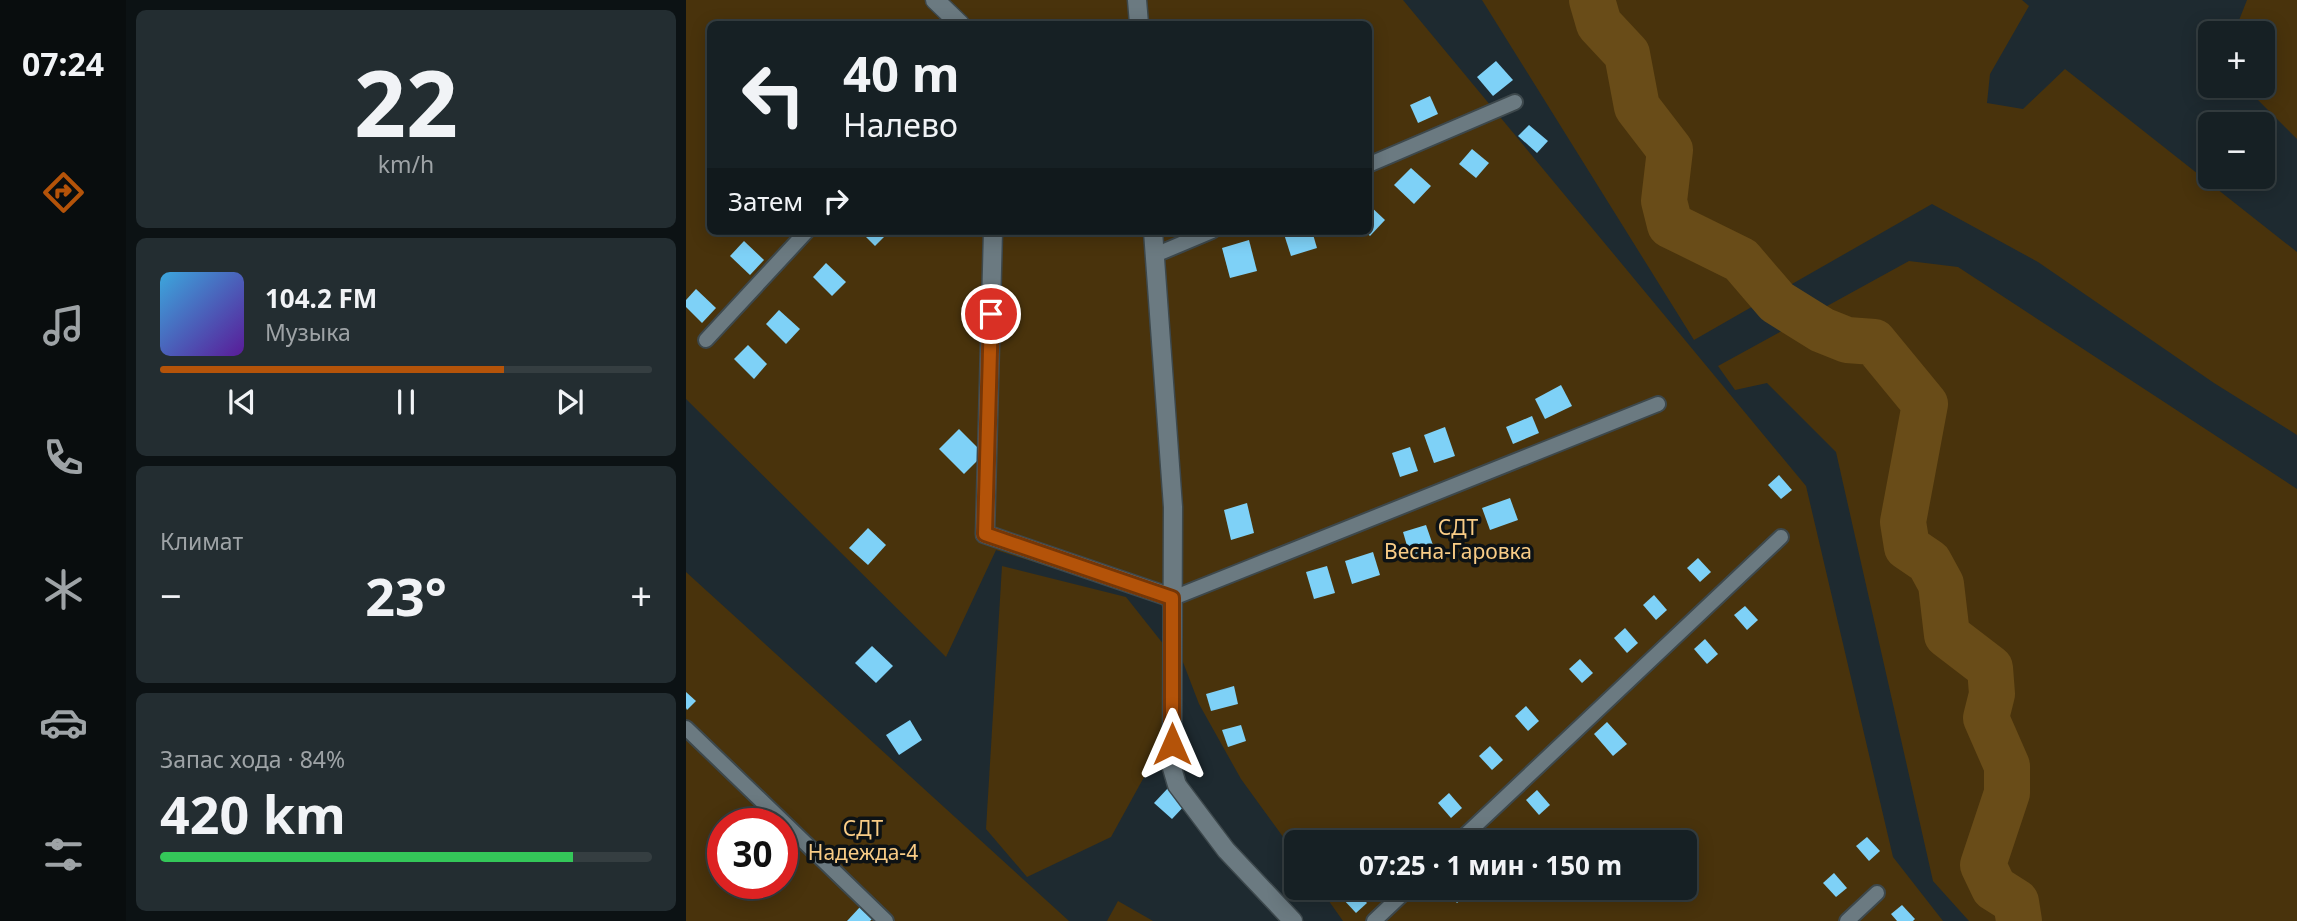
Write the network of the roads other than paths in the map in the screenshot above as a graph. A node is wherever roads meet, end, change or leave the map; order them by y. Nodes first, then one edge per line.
1 (935, 0) edge
2 (1137, 0) edge
3 (957, 21) edge
4 (1139, 21) edge
5 (1515, 102) dead end
6 (1372, 162) edge
7 (803, 235) edge
8 (993, 235) edge
9 (1153, 235) edge
10 (1202, 235) edge
11 (1155, 255) junction
12 (706, 340) dead end
13 (1658, 404) dead end
14 (1781, 537) dead end
15 (1172, 598) junction
16 (686, 728) edge
17 (1471, 830) edge
18 (1877, 893) dead end
19 (1396, 900) edge
20 (886, 921) edge
21 (1293, 921) edge
22 (1374, 921) edge
23 (1847, 921) edge

1 - 3 street
2 - 4 street
5 - 6 lane
7 - 12 lane
8 - 15 street
9 - 11 street
10 - 11 lane
11 - 15 street
13 - 15 lane
14 - 17 lane
15 - 21 street
16 - 20 lane
18 - 23 lane
19 - 22 lane

